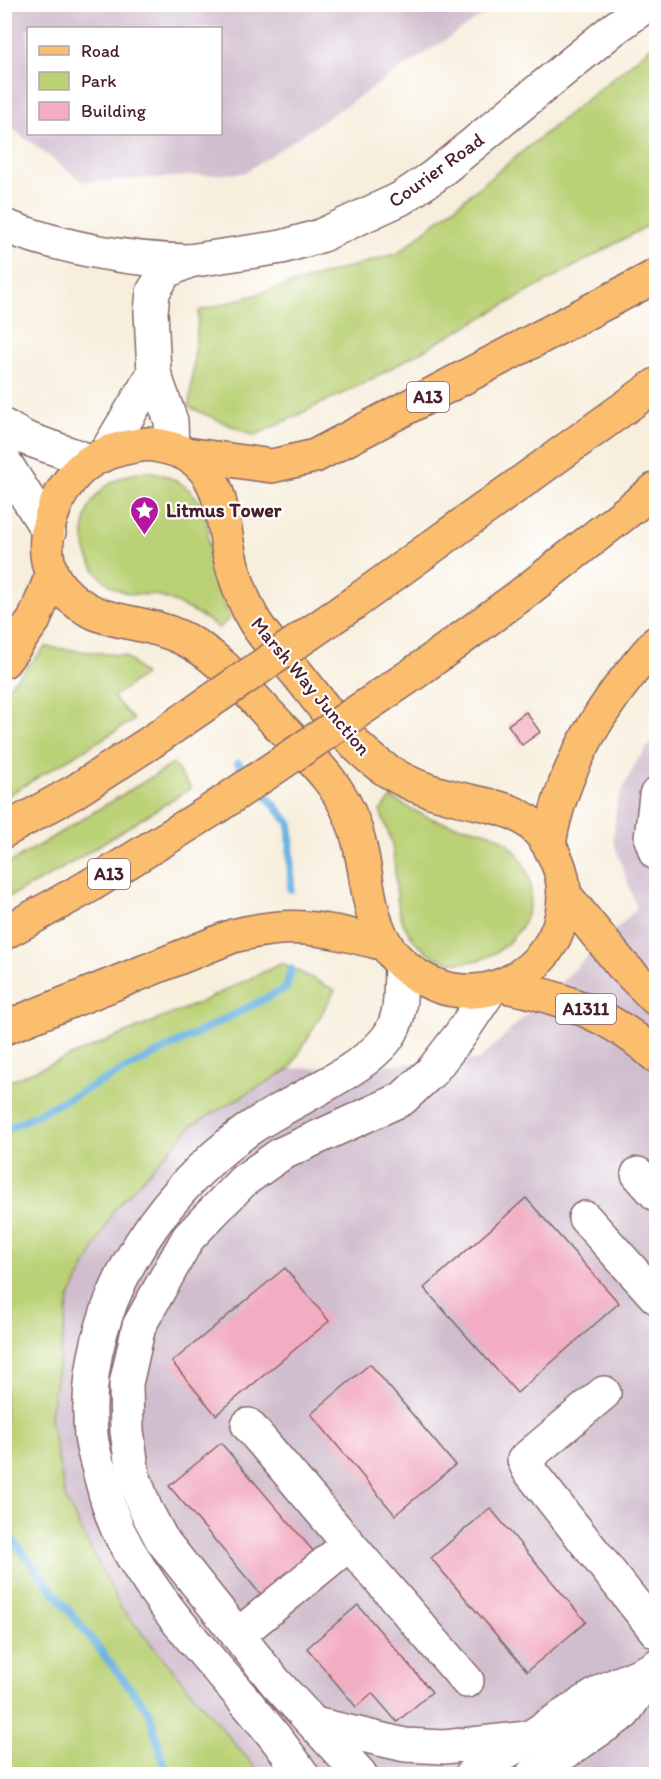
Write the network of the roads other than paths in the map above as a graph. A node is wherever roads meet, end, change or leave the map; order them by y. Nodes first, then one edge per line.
1 (648, 4) edge
2 (4, 226) edge
3 (189, 261) junction
4 (657, 276) edge
5 (154, 373) junction
6 (657, 385) edge
7 (4, 426) edge
8 (179, 451) junction
9 (98, 458) junction
10 (4, 461) edge
11 (657, 489) edge
12 (49, 532) junction
13 (52, 575) junction
14 (657, 643) edge
15 (4, 661) edge
16 (657, 795) edge
17 (4, 831) edge
18 (549, 844) junction
19 (657, 852) edge
20 (564, 894) junction
21 (4, 933) edge
22 (393, 954) junction
23 (497, 988) junction
24 (657, 999) edge
25 (4, 1028) edge
26 (657, 1056) edge
27 (585, 1218) dead end
28 (657, 1297) edge
29 (604, 1393) dead end
30 (248, 1425) dead end
31 (349, 1544) junction
32 (657, 1631) edge
33 (238, 1635) junction
34 (656, 1667) edge
35 (468, 1682) dead end
36 (315, 1724) junction
37 (527, 1738) junction
38 (302, 1774) edge
39 (360, 1774) edge
40 (472, 1774) edge
41 (533, 1774) edge

1 - 3 street, Courier Road
2 - 3 street, Courier Road
3 - 5 street, Courier Road
4 - 8 main road, A13
5 - 8 street, Courier Road
5 - 9 street
6 - 17 main road, bridge
7 - 9 street
8 - 9 main road
8 - 18 main road, Marsh Way Junction
9 - 12 main road
10 - 12 street
11 - 21 main road, A13, bridge
12 - 13 main road
13 - 15 main road
13 - 22 main road
14 - 18 main road
16 - 19 street
18 - 20 main road, Marsh Way Junction
20 - 23 main road, Marsh Way Junction
20 - 24 main road, A1311
22 - 23 main road
22 - 25 main road
22 - 38 street
23 - 26 main road, A1311
23 - 33 street
27 - 28 street
29 - 32 street
30 - 31 street
31 - 33 street
31 - 35 street
33 - 36 street
34 - 37 street
34 - 41 street
36 - 37 street
36 - 39 street
37 - 40 street

